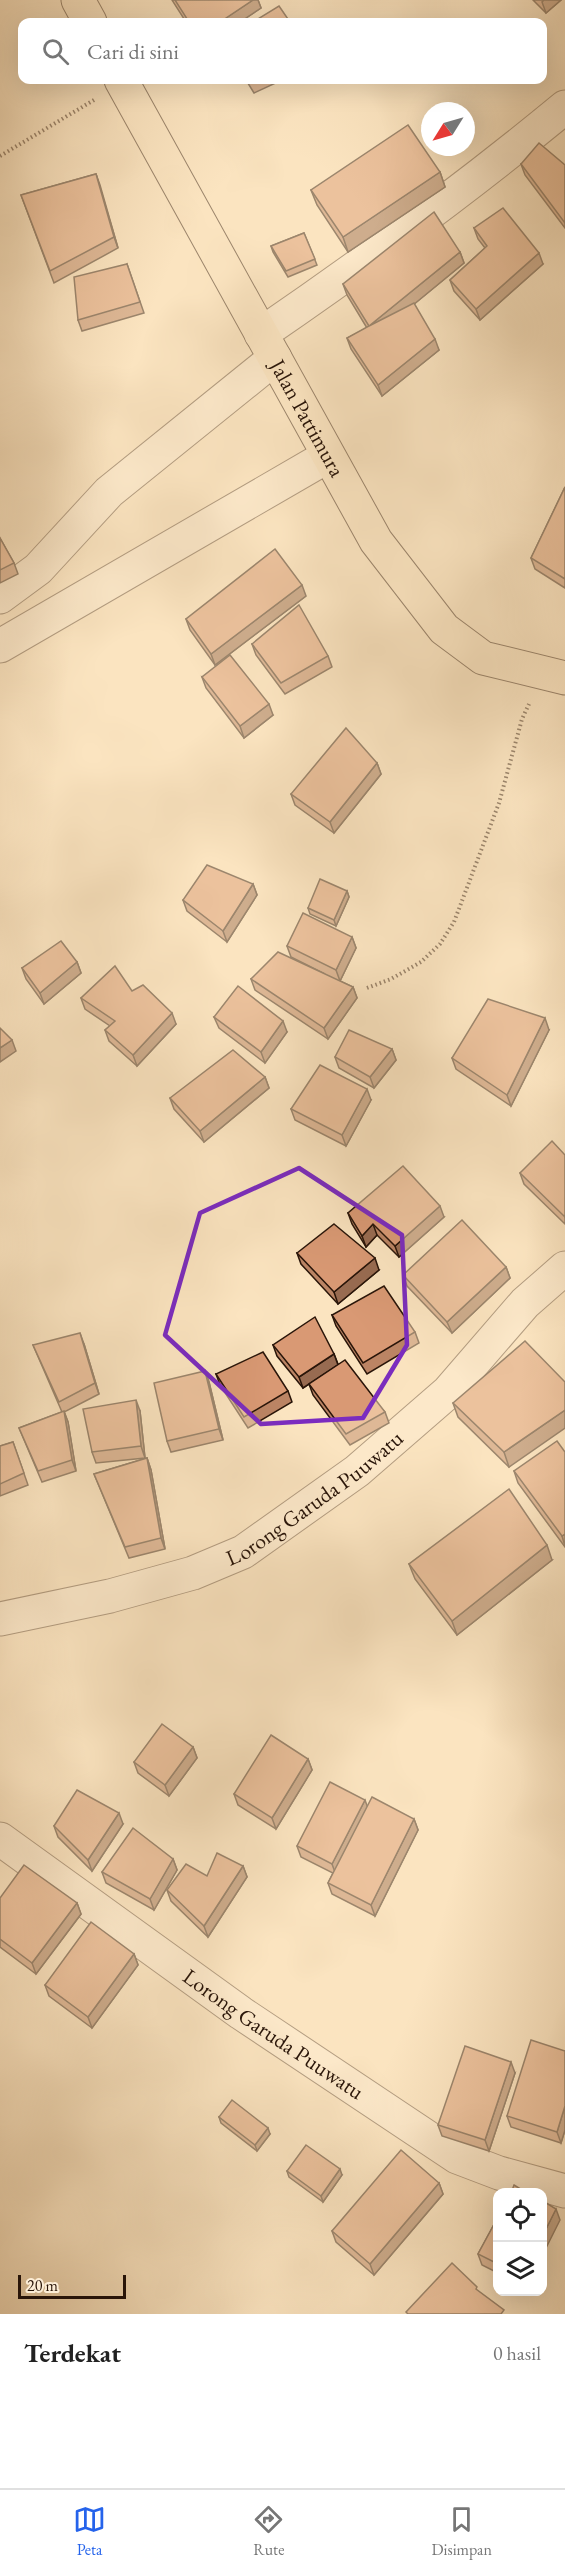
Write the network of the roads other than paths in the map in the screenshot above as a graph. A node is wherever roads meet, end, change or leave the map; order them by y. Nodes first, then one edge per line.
1 (78, 0) edge
2 (88, 18) edge
3 (124, 84) edge
4 (565, 107) edge
5 (268, 346) junction
6 (328, 456) junction
7 (0, 597) edge
8 (0, 646) edge
9 (554, 676) edge
10 (565, 1268) edge
11 (0, 1619) edge
12 (0, 1839) edge
13 (565, 2191) edge

1 - 2 highway
3 - 5 highway, Jalan Pattimura
4 - 5 street
5 - 6 highway, Jalan Pattimura
5 - 7 street
6 - 8 street
6 - 9 highway, Jalan Pattimura
10 - 11 street, Lorong Garuda Puuwatu
12 - 13 street, Lorong Garuda Puuwatu

